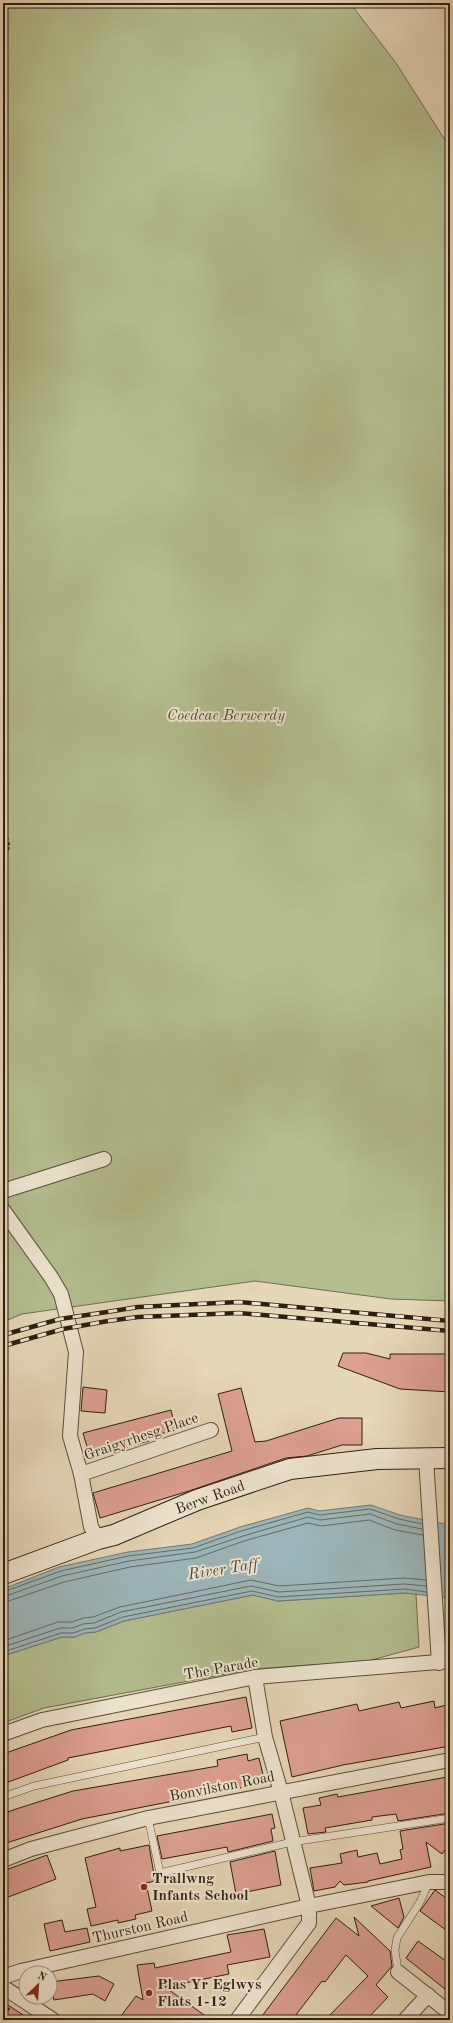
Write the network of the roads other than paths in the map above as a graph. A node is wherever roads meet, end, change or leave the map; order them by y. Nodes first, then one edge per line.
1 (104, 1159) dead end
2 (3, 1191) edge
3 (3, 1210) edge
4 (211, 1430) dead end
5 (450, 1458) edge
6 (426, 1466) junction
7 (81, 1474) junction
8 (98, 1539) junction
9 (3, 1574) edge
10 (445, 1662) edge
11 (255, 1677) junction
12 (3, 1734) edge
13 (265, 1737) junction
14 (450, 1760) edge
15 (281, 1792) junction
16 (3, 1797) edge
17 (148, 1818) junction
18 (450, 1818) edge
19 (292, 1842) junction
20 (3, 1860) edge
21 (443, 1878) edge
22 (308, 1906) junction
23 (398, 1972) joint
24 (3, 1977) edge
25 (3, 1987) edge
26 (428, 1995) junction
27 (450, 2013) edge
28 (53, 2020) edge
29 (237, 2020) edge
30 (405, 2020) edge

1 - 2 street
3 - 7 street
4 - 7 street, Graigyrhesg Place
5 - 6 main road, Berw Road
6 - 8 main road, Berw Road
6 - 10 street
7 - 8 street
8 - 9 main road, Berw Road
10 - 11 street, The Parade
11 - 12 street, The Parade
11 - 13 street
13 - 15 street
13 - 16 lane
14 - 15 street, Bonvilston Road
15 - 17 street, Bonvilston Road
15 - 19 street
17 - 19 lane
17 - 20 street, Bonvilston Road
18 - 19 lane
19 - 22 street
21 - 22 street, Thurston Road
21 - 23 lane
22 - 24 street, Thurston Road
22 - 29 street
23 - 26 street
25 - 28 street
26 - 27 street
26 - 30 street

